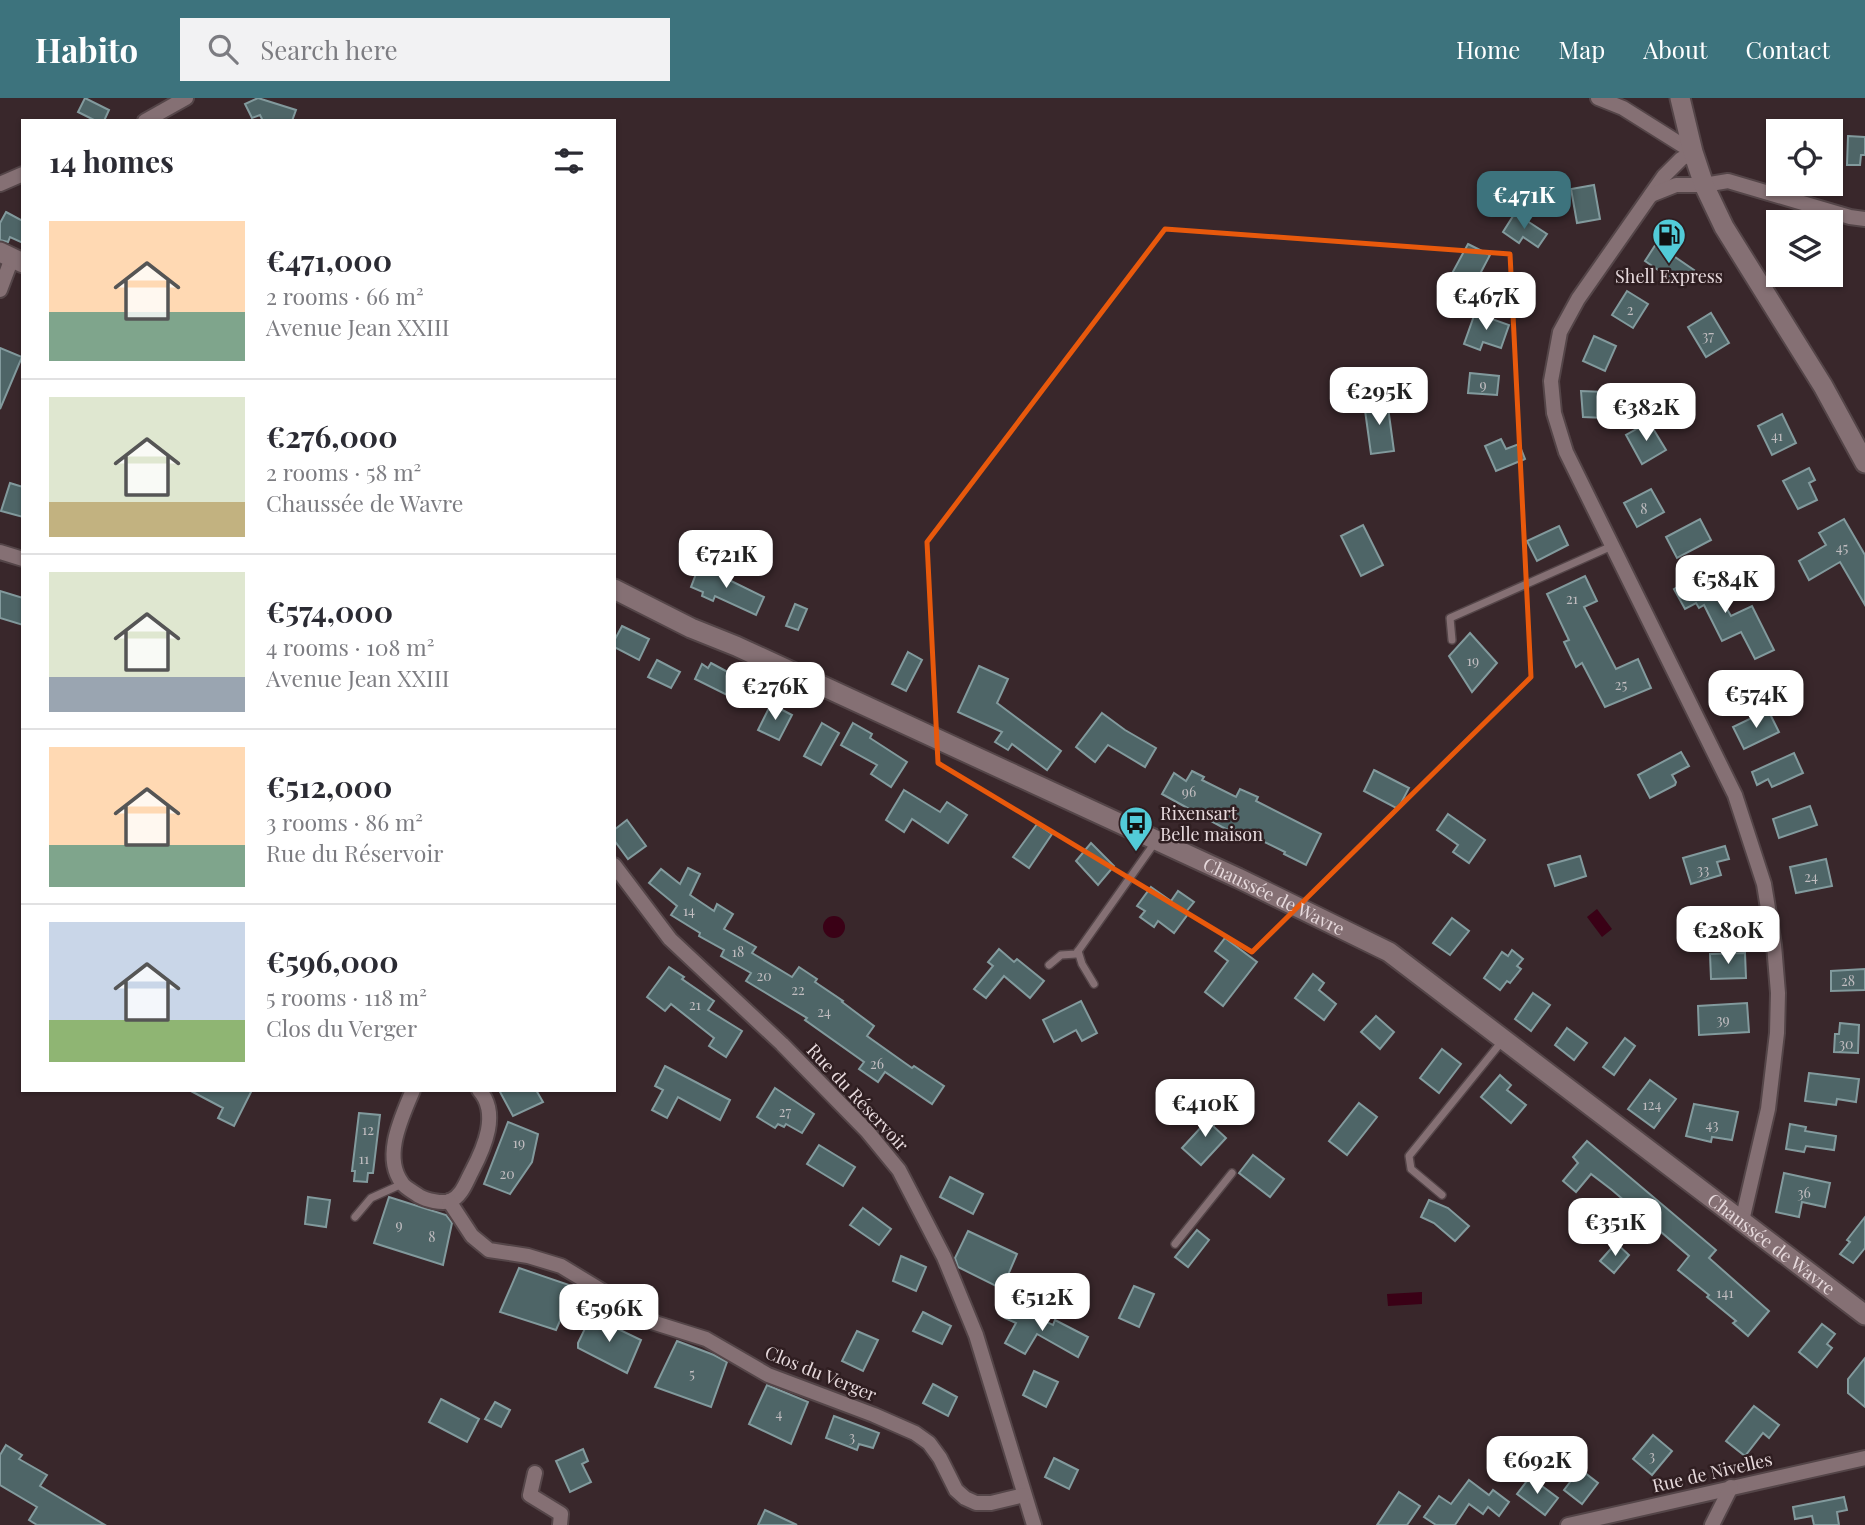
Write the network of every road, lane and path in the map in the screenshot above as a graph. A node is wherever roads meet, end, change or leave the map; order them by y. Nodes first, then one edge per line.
1 (186, 98) edge
2 (1598, 98) edge
3 (1680, 98) edge
4 (149, 119) edge
5 (1693, 152) junction
6 (21, 175) edge
7 (0, 184) edge
8 (1704, 185) junction
9 (1650, 196) junction
10 (1865, 219) edge
11 (12, 258) edge
12 (0, 290) edge
13 (1865, 463) edge
14 (1612, 546) junction
15 (0, 552) edge
16 (21, 558) edge
17 (616, 590) edge
18 (1452, 640) dead end
19 (1157, 840) junction
20 (616, 868) edge
21 (1078, 951) junction
22 (1049, 965) dead end
23 (1094, 984) dead end
24 (1504, 1040) junction
25 (412, 1092) edge
26 (481, 1092) edge
27 (1232, 1173) dead end
28 (402, 1184) junction
29 (1442, 1195) dead end
30 (449, 1201) junction
31 (355, 1217) dead end
32 (1742, 1222) junction
33 (1175, 1244) dead end
34 (1865, 1315) edge
35 (1865, 1458) edge
36 (535, 1473) dead end
37 (1731, 1487) junction
38 (1024, 1495) junction
39 (560, 1525) edge
40 (1034, 1525) edge
41 (1568, 1525) edge
42 (1712, 1525) edge

1 - 4 street
2 - 5 street
3 - 5 street
5 - 8 street
5 - 9 street
6 - 7 street
8 - 9 street
8 - 10 street
8 - 13 street
9 - 14 street
11 - 12 street
14 - 18 lane
14 - 32 street
15 - 16 street
17 - 19 street, Chaussée de Wavre
19 - 21 lane
19 - 24 street, Chaussée de Wavre
20 - 38 street, Rue du Réservoir
21 - 22 lane
21 - 23 lane
24 - 29 lane
24 - 32 street, Chaussée de Wavre
25 - 28 street
26 - 30 street
27 - 33 lane
28 - 30 street
28 - 31 lane
30 - 38 street, Clos du Verger
32 - 34 street, Chaussée de Wavre
35 - 37 street, Rue de Nivelles
36 - 39 street
37 - 41 street, Rue de Nivelles
37 - 42 street
38 - 40 street, Rue du Réservoir

